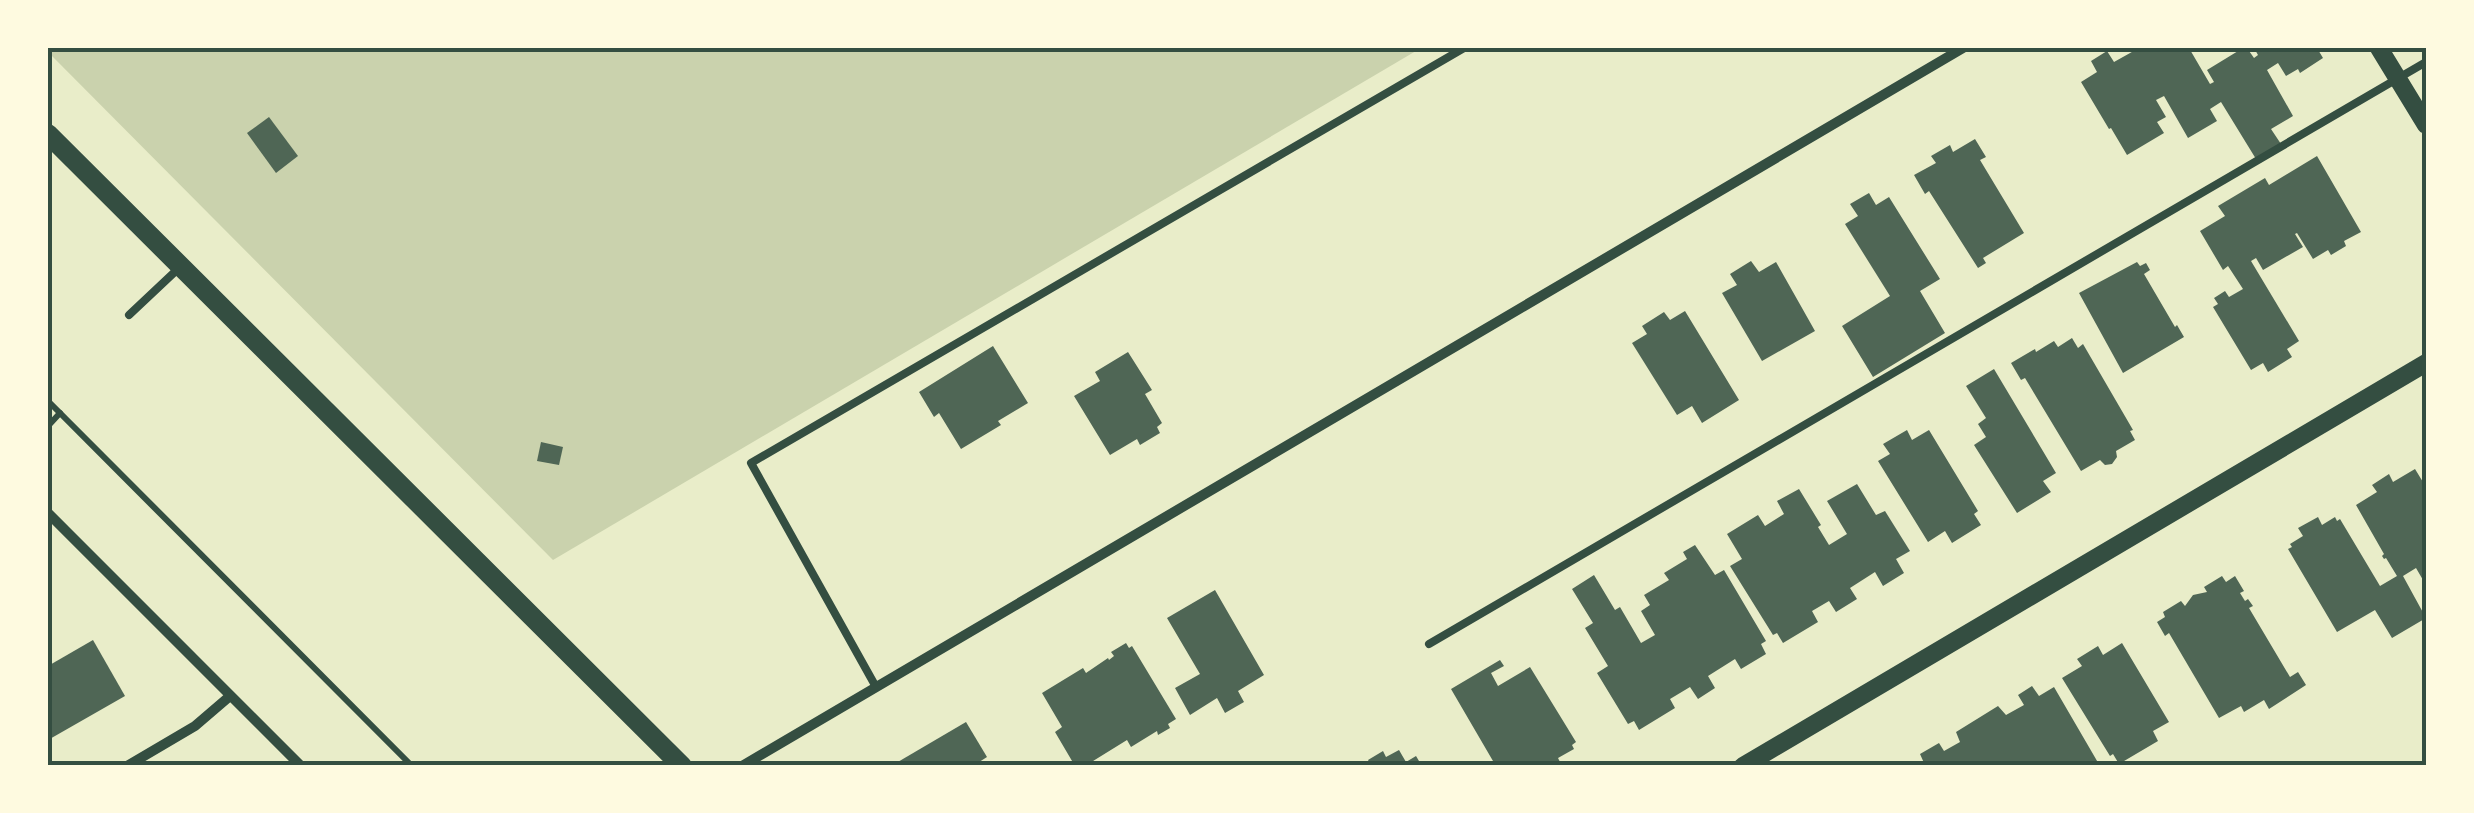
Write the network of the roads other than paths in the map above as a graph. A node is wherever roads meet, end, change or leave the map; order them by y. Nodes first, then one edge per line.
1 (1464, 48) edge
2 (1963, 48) edge
3 (2380, 48) edge
4 (2426, 62) edge
5 (2398, 78) junction
6 (2426, 125) edge
7 (48, 134) edge
8 (180, 266) junction
9 (129, 316) dead end
10 (2426, 364) edge
11 (48, 513) edge
12 (1429, 644) dead end
13 (876, 687) junction
14 (230, 696) junction
15 (126, 766) edge
16 (300, 766) edge
17 (682, 766) edge
18 (742, 766) edge
19 (1743, 766) edge

1 - 13 lane
2 - 13 street
3 - 5 street
4 - 5 lane
5 - 6 street
5 - 12 lane
7 - 8 main road
8 - 9 lane
8 - 17 main road
10 - 19 street
11 - 14 street
13 - 18 street
14 - 15 street
14 - 16 street

